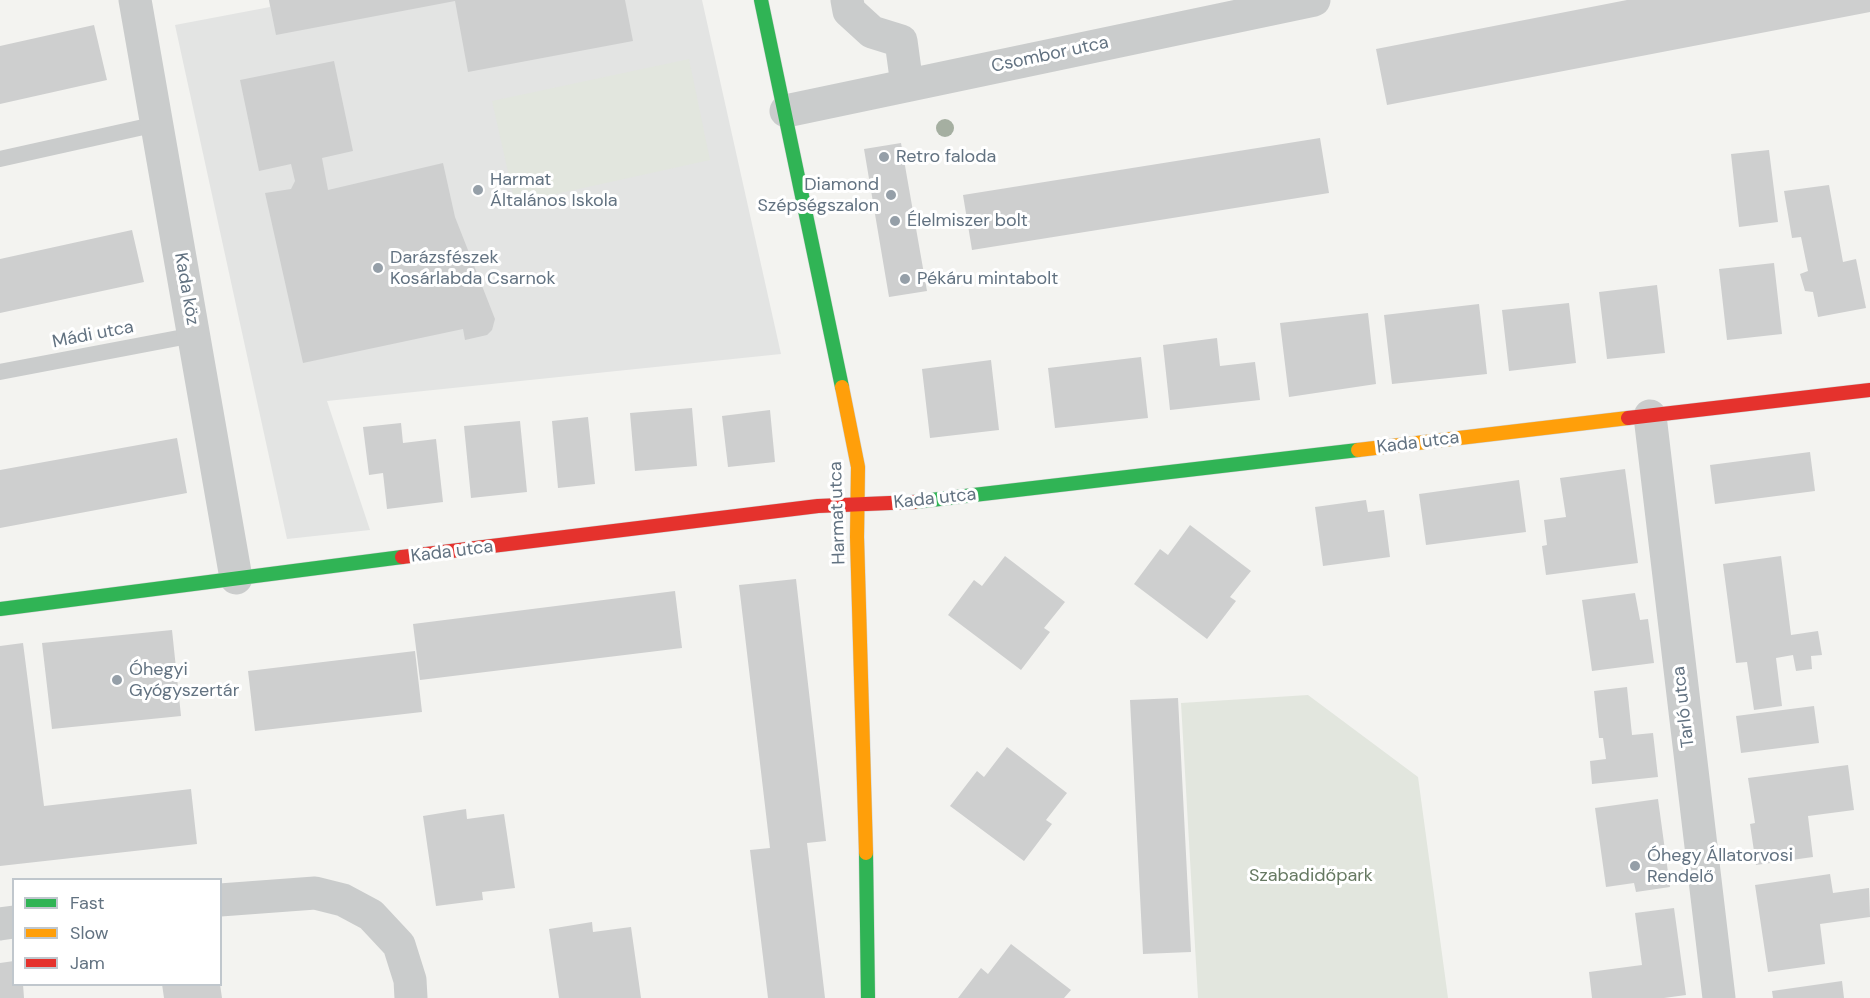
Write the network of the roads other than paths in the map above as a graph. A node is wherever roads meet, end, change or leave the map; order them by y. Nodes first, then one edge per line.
1 (135, 0) edge
2 (761, 0) edge
3 (847, 0) edge
4 (1314, 0) edge
5 (907, 85) junction
6 (786, 111) junction
7 (157, 124) junction
8 (0, 159) edge
9 (194, 335) junction
10 (0, 372) edge
11 (1870, 390) edge
12 (1650, 416) junction
13 (858, 506) junction
14 (236, 578) junction
15 (0, 609) edge
16 (222, 900) edge
17 (411, 998) edge
18 (868, 998) edge
19 (1719, 998) edge

1 - 7 street, Kada köz
2 - 6 street, Harmat utca
3 - 5 street
4 - 5 street, Csombor utca
5 - 6 street, Csombor utca
6 - 13 street, Harmat utca
7 - 8 lane
7 - 9 street, Kada köz
9 - 10 lane, Mádi utca
9 - 14 street, Kada köz
11 - 12 street, Kada utca
12 - 13 street, Kada utca
12 - 19 street, Tarló utca
13 - 14 street, Kada utca
13 - 18 street, Harmat utca
14 - 15 street, Kada utca
16 - 17 street

